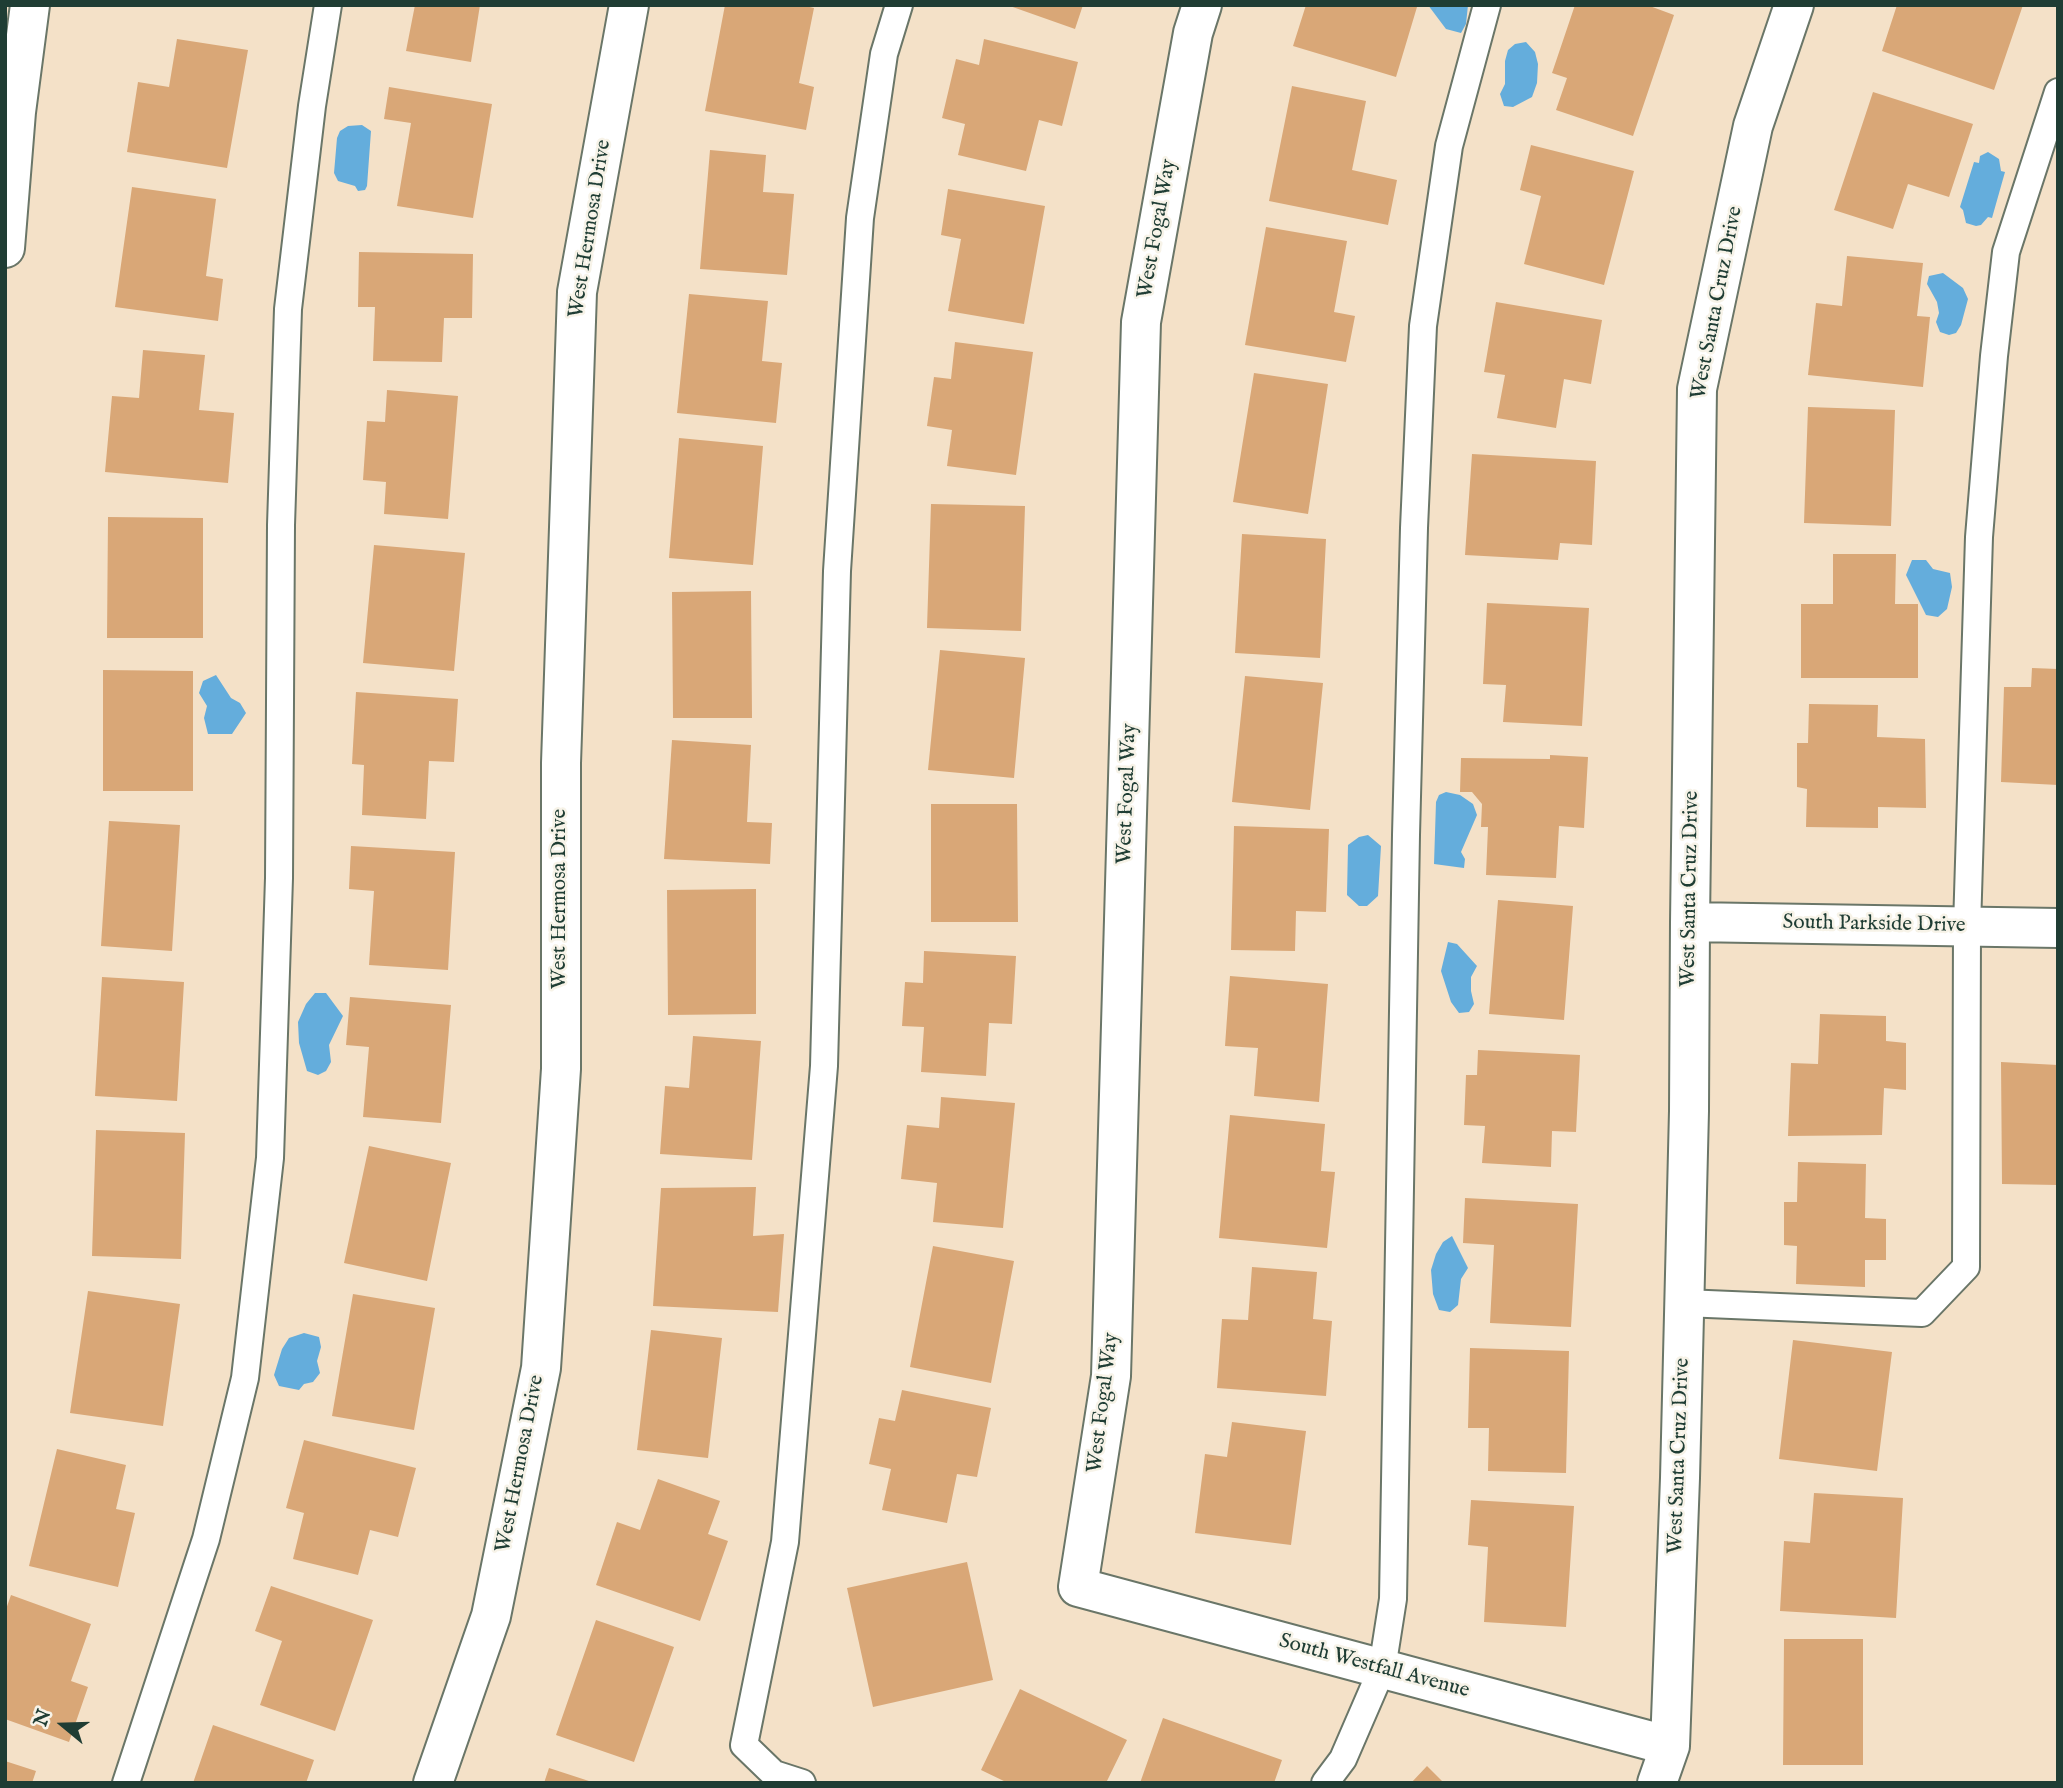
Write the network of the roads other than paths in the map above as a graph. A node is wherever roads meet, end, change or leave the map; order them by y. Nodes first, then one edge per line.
1 (30, 5) edge
2 (328, 5) edge
3 (629, 5) edge
4 (899, 5) edge
5 (1202, 5) edge
6 (1487, 5) edge
7 (1794, 5) edge
8 (2058, 92) edge
9 (5, 248) edge
10 (1690, 922) junction
11 (1967, 927) junction
12 (2058, 928) edge
13 (1684, 1303) junction
14 (1078, 1587) joint
15 (1382, 1669) junction
16 (1670, 1746) junction
17 (126, 1783) edge
18 (433, 1783) edge
19 (802, 1783) edge
20 (1325, 1783) edge
21 (1657, 1783) edge

1 - 9 street
2 - 17 lane
3 - 18 street, West Hermosa Drive
4 - 19 lane
5 - 14 street, West Fogal Way
6 - 15 lane
7 - 10 street, West Santa Cruz Drive
8 - 11 lane
10 - 11 street, South Parkside Drive
10 - 13 street, West Santa Cruz Drive
11 - 12 street, South Parkside Drive
11 - 13 lane
13 - 16 street, West Santa Cruz Drive
14 - 15 street, South Westfall Avenue
15 - 16 street, South Westfall Avenue
15 - 20 lane
16 - 21 street, West Santa Cruz Drive

